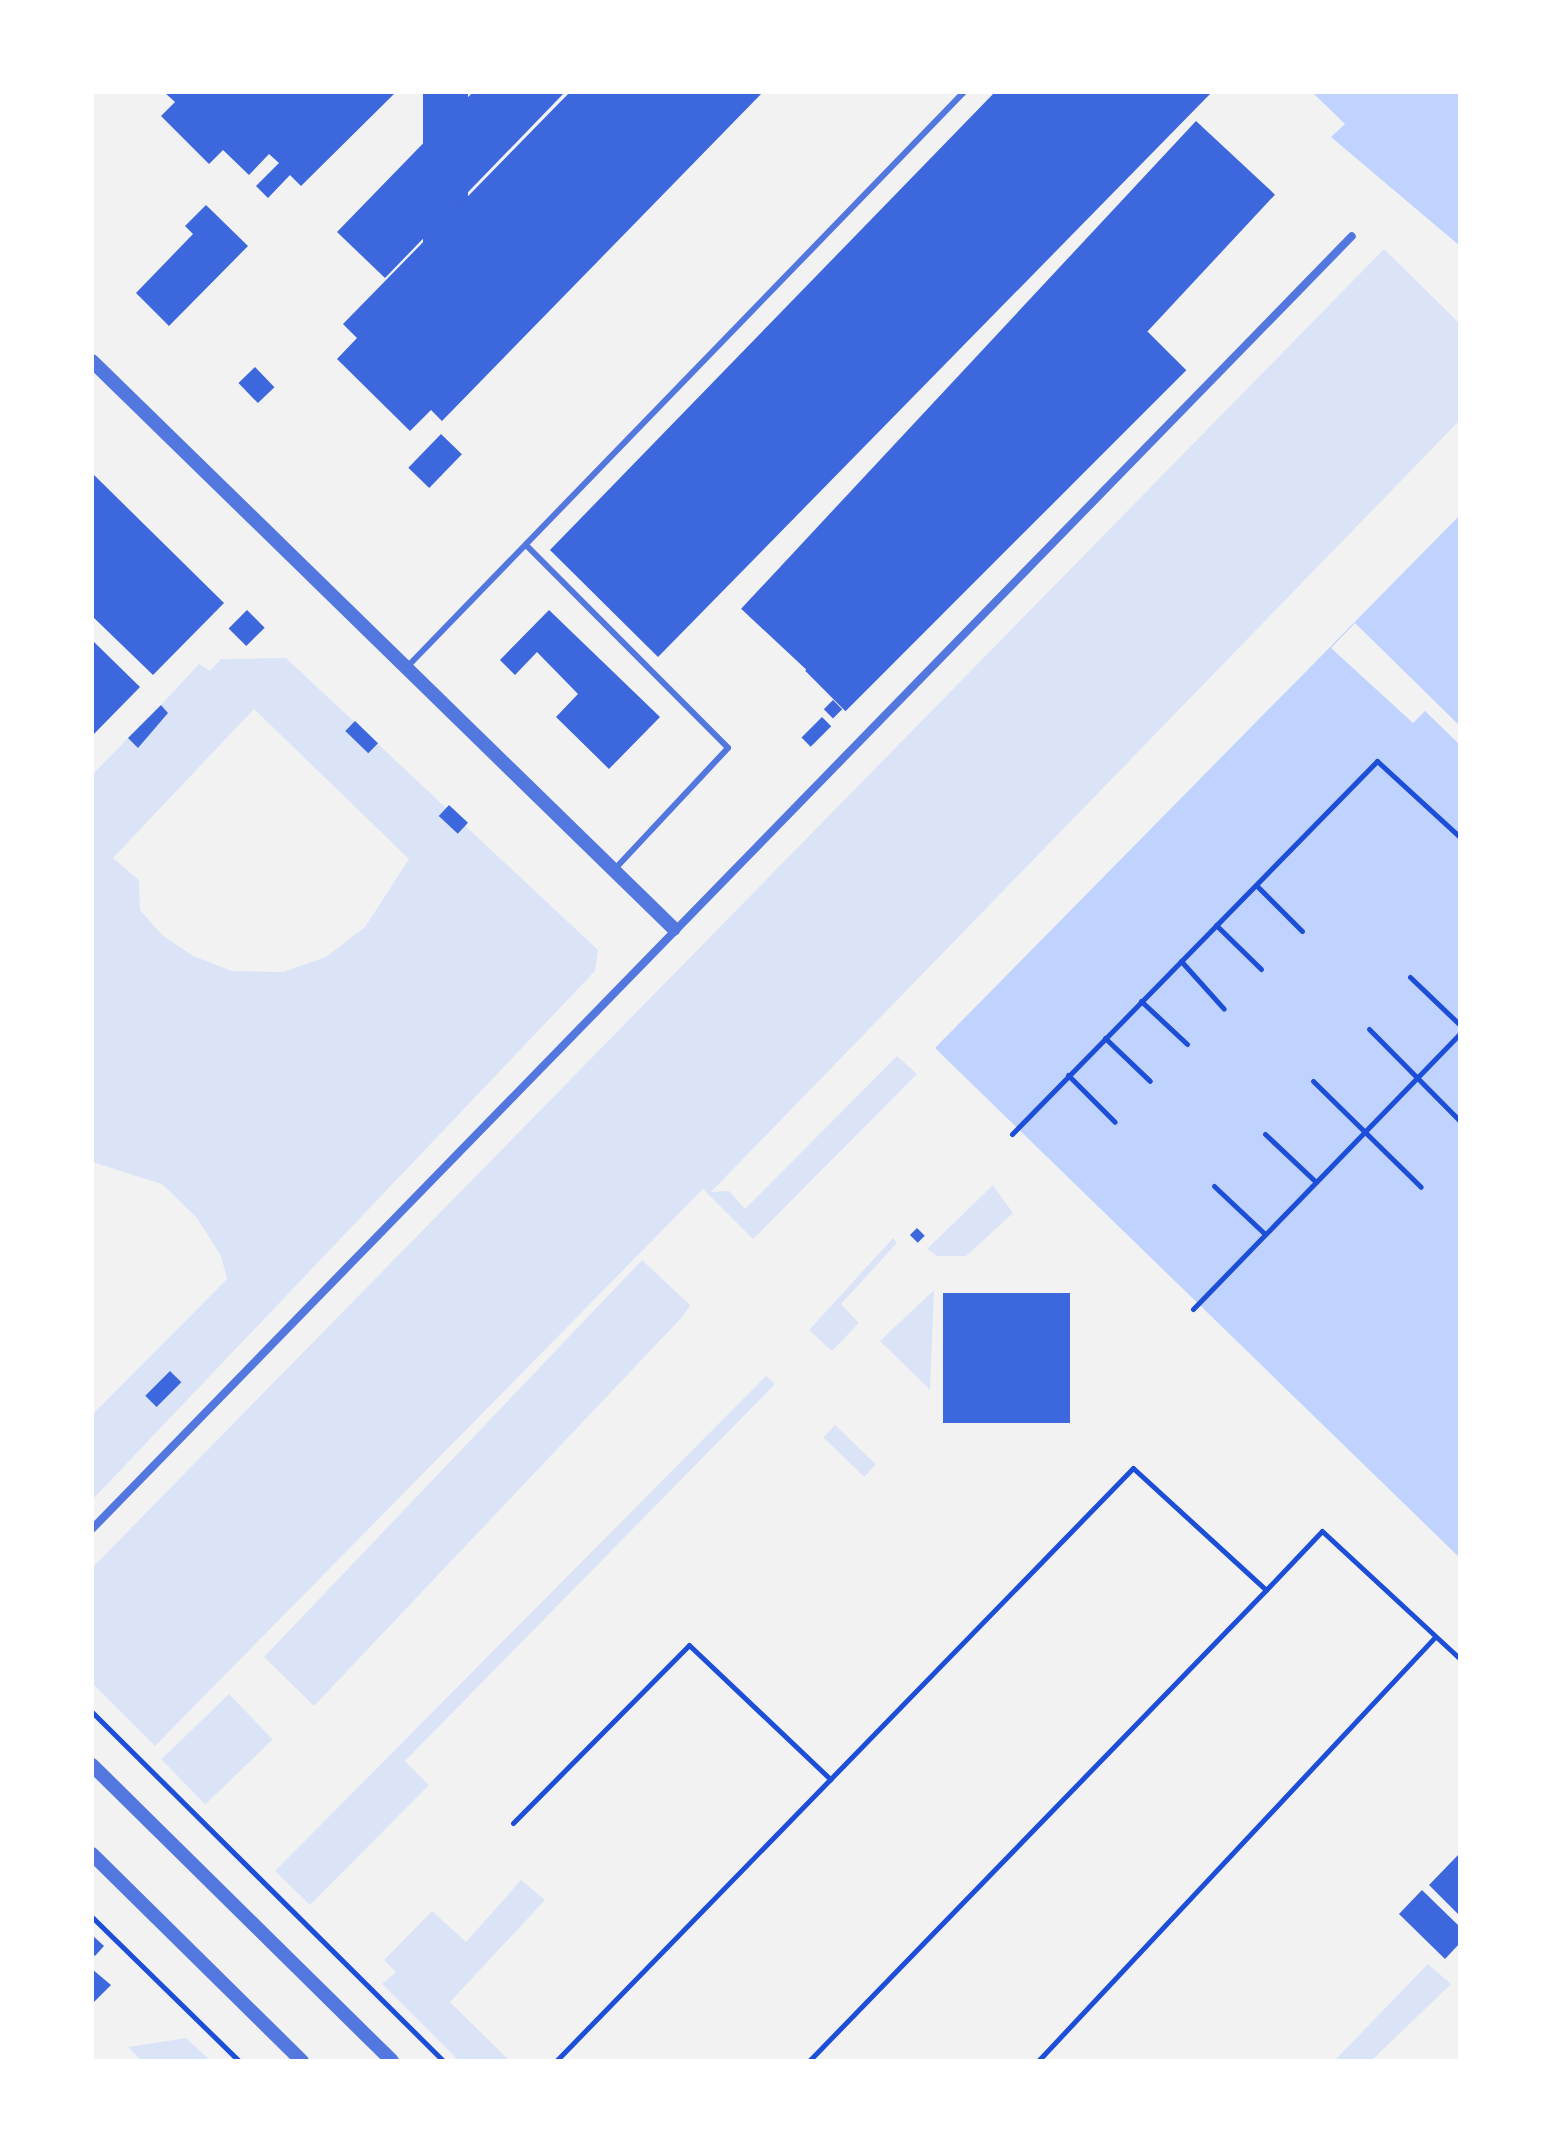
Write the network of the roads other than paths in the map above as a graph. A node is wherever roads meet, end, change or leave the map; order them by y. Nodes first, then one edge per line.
1 (964, 92) edge
2 (1352, 236) dead end
3 (92, 361) edge
4 (526, 545) junction
5 (406, 668) junction
6 (614, 870) junction
7 (674, 929) junction
8 (92, 1529) edge
9 (92, 1765) edge
10 (92, 1854) edge
11 (302, 2061) edge
12 (392, 2061) edge

1 - 4 lane
2 - 7 street
3 - 5 street
4 - 5 lane
4 - 6 lane
5 - 6 street
6 - 7 street
7 - 8 street
9 - 12 street
10 - 11 street

